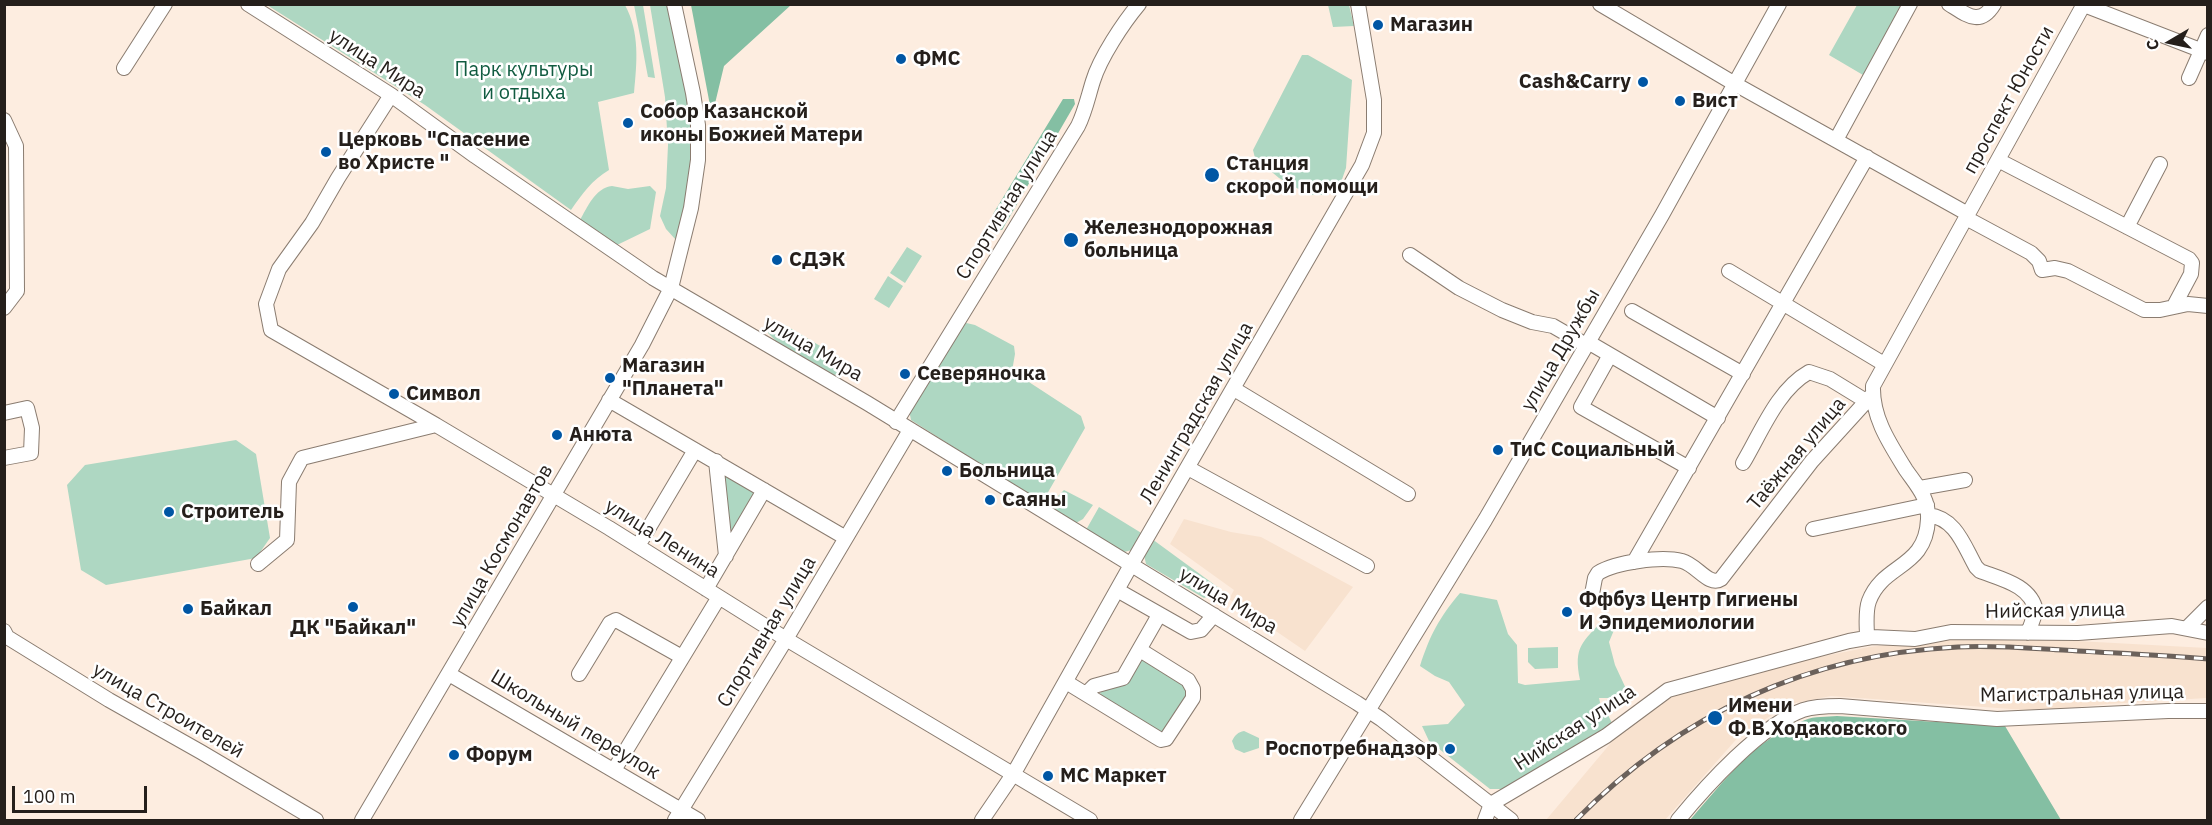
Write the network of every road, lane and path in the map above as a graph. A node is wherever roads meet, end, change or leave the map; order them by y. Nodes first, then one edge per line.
1 (165, 4) edge
2 (248, 4) edge
3 (674, 4) edge
4 (1139, 4) edge
5 (1358, 4) edge
6 (1600, 4) edge
7 (1779, 4) edge
8 (1910, 4) edge
9 (1948, 4) edge
10 (1994, 4) edge
11 (2084, 5) edge
12 (2208, 35) edge
13 (2204, 51) edge
14 (124, 68) dead end
15 (2189, 78) dead end
16 (1735, 84) junction
17 (391, 95) junction
18 (4, 120) edge
19 (1836, 140) junction
20 (1867, 157) junction
21 (1998, 160) junction
22 (2160, 164) dead end
23 (1967, 216) junction
24 (2127, 227) junction
25 (1410, 255) dead end
26 (1729, 272) dead end
27 (670, 288) junction
28 (1784, 303) junction
29 (2174, 306) junction
30 (2208, 306) edge
31 (4, 308) edge
32 (1632, 311) dead end
33 (1587, 344) junction
34 (1610, 355) junction
35 (1884, 364) junction
36 (1743, 374) junction
37 (1234, 389) junction
38 (1869, 398) junction
39 (609, 400) junction
40 (4, 413) edge
41 (1718, 418) junction
42 (896, 422) junction
43 (436, 425) junction
44 (910, 430) junction
45 (695, 450) junction
46 (4, 458) edge
47 (716, 462) junction
48 (1743, 463) dead end
49 (1188, 468) junction
50 (1689, 468) junction
51 (1965, 480) dead end
52 (1920, 488) junction
53 (764, 490) junction
54 (1408, 494) dead end
55 (554, 496) junction
56 (1927, 510) junction
57 (1813, 528) dead end
58 (846, 537) junction
59 (638, 546) junction
60 (726, 556) junction
61 (1634, 562) junction
62 (258, 564) dead end
63 (1131, 565) junction
64 (1367, 566) dead end
65 (706, 589) junction
66 (1117, 590) junction
67 (1174, 592) junction
68 (1592, 594) dead end
69 (719, 597) junction
70 (2208, 607) edge
71 (1161, 615) junction
72 (1214, 615) junction
73 (2187, 628) junction
74 (4, 631) edge
75 (2028, 633) junction
76 (2208, 633) edge
77 (1867, 638) junction
78 (786, 639) junction
79 (1140, 650) junction
80 (682, 657) junction
81 (449, 674) junction
82 (579, 674) dead end
83 (1066, 682) junction
84 (1086, 694) junction
85 (1369, 710) junction
86 (2208, 711) edge
87 (614, 770) junction
88 (1014, 773) junction
89 (1491, 804) junction
90 (678, 815) edge
91 (316, 820) edge
92 (362, 820) edge
93 (698, 820) edge
94 (982, 820) edge
95 (1090, 820) edge
96 (1301, 820) edge
97 (1485, 820) edge
98 (1511, 820) edge
99 (1678, 820) edge

1 - 14 street
2 - 17 street, улица Мира
3 - 27 street, улица Космонавтов
4 - 42 street, Спортивная улица
5 - 37 street, Ленинградская улица
6 - 16 street
7 - 16 street, улица Дружбы
8 - 19 street
9 - 10 street
11 - 13 street
11 - 21 street, проспект Юности
12 - 13 street
13 - 15 street
16 - 19 street
16 - 33 street, улица Дружбы
17 - 27 street, улица Мира
17 - 43 street, улица Ленина
18 - 31 street
19 - 20 street
20 - 23 street
20 - 28 street
21 - 23 street, проспект Юности
21 - 24 street
22 - 24 street
23 - 29 street
23 - 35 street, Таёжная улица
24 - 29 street
25 - 33 street
26 - 28 street
27 - 39 street, улица Космонавтов
27 - 42 street, улица Мира
28 - 35 street
28 - 36 street
29 - 30 street
32 - 36 street
33 - 34 street
33 - 85 street, улица Дружбы
34 - 41 street
34 - 50 street
35 - 38 street, Таёжная улица
36 - 41 street
37 - 49 street, Ленинградская улица
37 - 54 street
38 - 48 street
38 - 52 street
38 - 61 street, Таёжная улица
39 - 45 street
39 - 55 street, улица Космонавтов
40 - 46 street
41 - 50 street
42 - 44 street, улица Мира
43 - 55 street, улица Ленина
43 - 62 street
44 - 58 street, Спортивная улица
44 - 63 street, улица Мира
45 - 47 street
45 - 59 street
47 - 53 street
47 - 60 street
49 - 63 street, Ленинградская улица
49 - 64 street
50 - 61 street
51 - 52 street
52 - 56 street
53 - 58 street
53 - 60 street
55 - 59 street, улица Ленина
55 - 81 street, улица Космонавтов
56 - 57 street
56 - 75 street
56 - 77 street
58 - 78 street, Спортивная улица
59 - 65 street, улица Ленина
60 - 65 street
61 - 68 street, Таёжная улица
63 - 66 street, Ленинградская улица
63 - 67 street, улица Мира
65 - 69 street, улица Ленина
66 - 71 street
66 - 83 street, Ленинградская улица
67 - 71 street
67 - 72 street, улица Мира
69 - 78 street, улица Ленина
69 - 80 street
70 - 73 street
71 - 72 street
71 - 79 street
72 - 85 street, улица Мира
73 - 75 street, Нийская улица
73 - 76 street, Нийская улица
74 - 91 street, улица Строителей
75 - 77 street, Нийская улица
77 - 89 street, Нийская улица
78 - 88 street, улица Ленина
78 - 90 street, Спортивная улица
79 - 84 street
79 - 84 street
80 - 82 street
80 - 87 street
81 - 87 street, Школьный переулок
81 - 92 street, улица Космонавтов
83 - 84 street
83 - 88 street, Ленинградская улица
85 - 89 street, улица Мира
85 - 96 street, улица Дружбы
86 - 99 street, Магистральная улица
87 - 90 street, Школьный переулок
88 - 94 street, Ленинградская улица
88 - 95 street, улица Ленина
89 - 97 street
89 - 98 street, улица Мира
90 - 93 street, Школьный переулок

